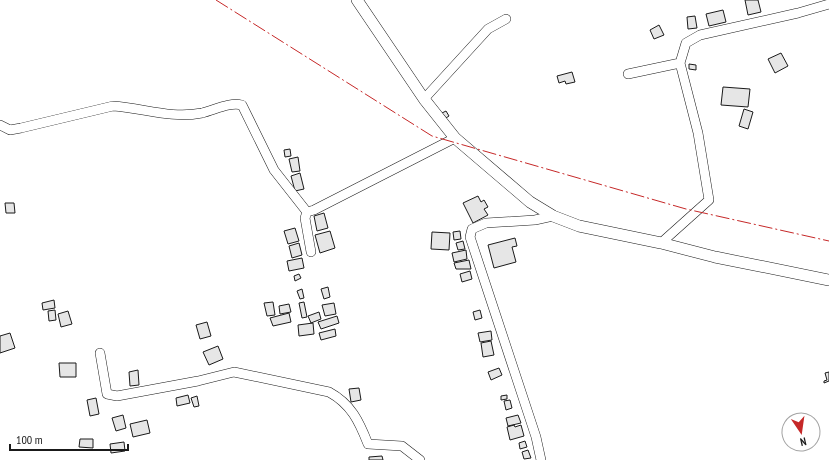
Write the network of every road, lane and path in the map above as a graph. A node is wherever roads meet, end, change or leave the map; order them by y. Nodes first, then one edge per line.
1 (357, 0) edge
2 (829, 4) edge
3 (506, 19) dead end
4 (680, 63) junction
5 (628, 74) dead end
6 (424, 99) junction
7 (0, 125) edge
8 (455, 138) junction
9 (307, 212) junction
10 (553, 216) junction
11 (661, 243) junction
12 (311, 252) dead end
13 (829, 280) edge
14 (100, 353) dead end
15 (538, 458) edge
16 (420, 460) edge

1 - 6 main road
2 - 4 street
3 - 6 street
4 - 5 street
4 - 11 street
6 - 8 main road
7 - 9 street
8 - 9 street
8 - 10 main road
9 - 12 street
10 - 11 main road
10 - 15 street
11 - 13 main road
14 - 16 street

